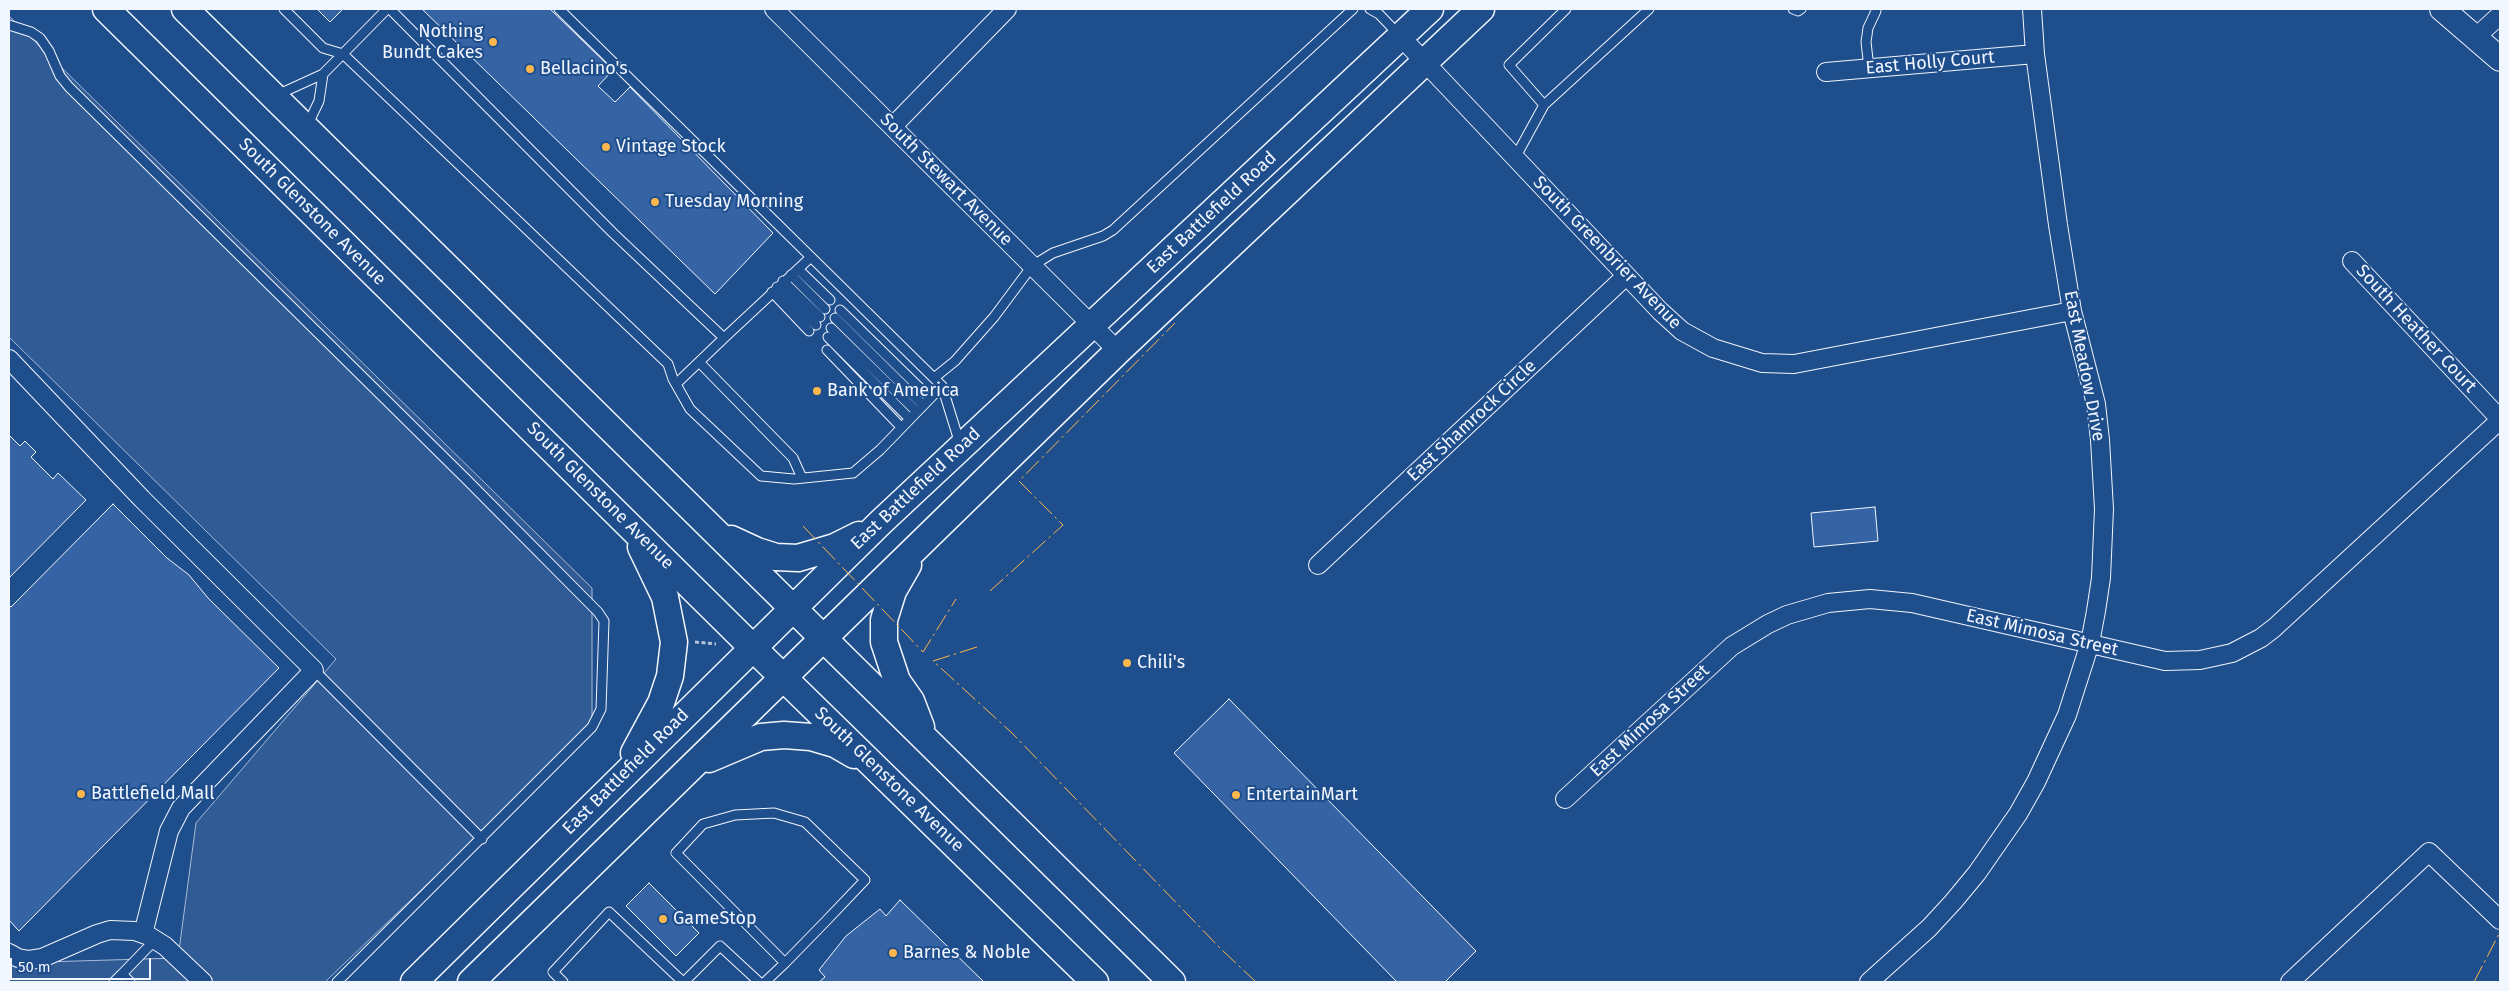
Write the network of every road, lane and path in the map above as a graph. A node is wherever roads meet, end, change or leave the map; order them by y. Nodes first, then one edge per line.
1 (106, 9) edge
2 (185, 9) edge
3 (284, 9) edge
4 (389, 9) edge
5 (559, 9) edge
6 (774, 9) edge
7 (1008, 9) edge
8 (1353, 9) edge
9 (1370, 9) edge
10 (1430, 9) edge
11 (1481, 9) edge
12 (1567, 9) edge
13 (1649, 9) edge
14 (1793, 9) edge
15 (1801, 9) edge
16 (1876, 9) edge
17 (2032, 9) edge
18 (2442, 9) edge
19 (2500, 15) edge
20 (9, 25) edge
21 (1400, 36) junction
22 (2476, 37) junction
23 (343, 54) junction
24 (2035, 54) junction
25 (2500, 58) edge
26 (1424, 62) junction
27 (1869, 68) junction
28 (1826, 72) dead end
29 (323, 74) junction
30 (273, 96) junction
31 (1544, 105) junction
32 (893, 126) junction
33 (306, 129) junction
34 (1515, 158) junction
35 (811, 257) junction
36 (2352, 261) dead end
37 (1032, 266) junction
38 (794, 272) junction
39 (1626, 276) junction
40 (778, 287) junction
41 (828, 305) dead end
42 (840, 310) dead end
43 (2072, 310) junction
44 (835, 318) dead end
45 (1092, 326) junction
46 (830, 328) dead end
47 (828, 337) dead end
48 (724, 338) junction
49 (827, 350) dead end
50 (1118, 351) junction
51 (9, 359) edge
52 (699, 362) junction
53 (934, 378) junction
54 (676, 384) junction
55 (942, 386) junction
56 (930, 398) junction
57 (920, 409) junction
58 (910, 419) junction
59 (2500, 419) edge
60 (901, 427) junction
61 (961, 447) junction
62 (802, 478) junction
63 (881, 522) junction
64 (628, 524) junction
65 (717, 534) junction
66 (919, 544) junction
67 (1318, 565) dead end
68 (792, 608) junction
69 (822, 637) junction
70 (693, 642) dead end
71 (2090, 643) junction
72 (722, 646) dead end
73 (752, 647) junction
74 (314, 670) junction
75 (783, 677) junction
76 (927, 742) junction
77 (880, 771) junction
78 (685, 773) junction
79 (616, 782) junction
80 (1565, 799) dead end
81 (482, 839) junction
82 (2500, 920) edge
83 (149, 937) junction
84 (9, 954) edge
85 (784, 962) junction
86 (122, 974) junction
87 (114, 982) edge
88 (130, 982) edge
89 (203, 982) edge
90 (337, 982) edge
91 (414, 982) edge
92 (471, 982) edge
93 (563, 982) edge
94 (684, 982) edge
95 (759, 982) edge
96 (765, 982) edge
97 (1095, 982) edge
98 (1172, 982) edge
99 (1869, 982) edge
100 (2290, 982) edge

1 - 64 main road, South Glenstone Avenue
2 - 30 main road
3 - 23 lane
4 - 23 lane
4 - 48 lane
5 - 35 lane
6 - 32 street, South Stewart Avenue
7 - 32 street
8 - 37 lane
9 - 21 lane
10 - 21 main road, East Battlefield Road
11 - 26 main road, East Battlefield Road
12 - 31 lane
13 - 31 lane
14 - 15 lane
16 - 27 lane
17 - 24 street, East Meadow Drive
18 - 22 street
19 - 22 street
20 - 81 lane
21 - 26 street, South Greenbrier Avenue
21 - 45 main road, East Battlefield Road
22 - 25 street
23 - 29 lane
23 - 54 lane
24 - 27 street, East Holly Court
24 - 43 street, East Meadow Drive
26 - 34 street, South Greenbrier Avenue
26 - 50 main road, East Battlefield Road
27 - 28 street, East Holly Court
29 - 30 lane
29 - 33 lane
30 - 33 main road
31 - 34 lane
32 - 37 street, South Stewart Avenue
33 - 65 main road
34 - 39 street, South Greenbrier Avenue
35 - 38 lane
35 - 53 lane
36 - 59 street, South Heather Court
37 - 45 street, South Stewart Avenue
37 - 53 lane
38 - 40 lane
38 - 41 lane
39 - 43 street, South Greenbrier Avenue
39 - 67 street, East Shamrock Circle
40 - 40 lane
40 - 48 lane
42 - 56 lane
43 - 71 street, East Meadow Drive
44 - 57 lane
45 - 50 street, South Stewart Avenue
45 - 61 main road, East Battlefield Road
46 - 57 lane
47 - 58 lane
48 - 52 lane
49 - 60 lane
50 - 66 main road, East Battlefield Road
51 - 74 street
52 - 54 lane
52 - 62 lane
53 - 55 lane
54 - 62 lane
55 - 56 lane
55 - 61 lane
56 - 57 lane
57 - 58 lane
58 - 60 lane
59 - 71 street, East Mimosa Street
60 - 62 lane
61 - 63 main road, East Battlefield Road
63 - 65 main road
63 - 68 main road, East Battlefield Road
64 - 73 main road, South Glenstone Avenue
64 - 79 main road
65 - 68 main road
66 - 69 main road, East Battlefield Road
66 - 76 main road
68 - 69 main road
68 - 73 main road, East Battlefield Road
69 - 75 main road, East Battlefield Road
69 - 76 main road
70 - 72 path
71 - 80 street, East Mimosa Street
71 - 99 street, East Meadow Drive
73 - 75 main road, South Glenstone Avenue
73 - 79 main road, East Battlefield Road
74 - 81 lane
74 - 83 street
75 - 77 main road, South Glenstone Avenue
75 - 78 main road, East Battlefield Road
76 - 98 main road
77 - 78 main road
77 - 97 main road, South Glenstone Avenue
78 - 92 main road, East Battlefield Road
79 - 91 main road, East Battlefield Road
81 - 90 lane
82 - 100 street
83 - 84 street
83 - 86 lane
83 - 89 street
85 - 85 lane
85 - 96 lane
86 - 87 lane
86 - 88 lane
93 - 94 lane
94 - 95 lane

